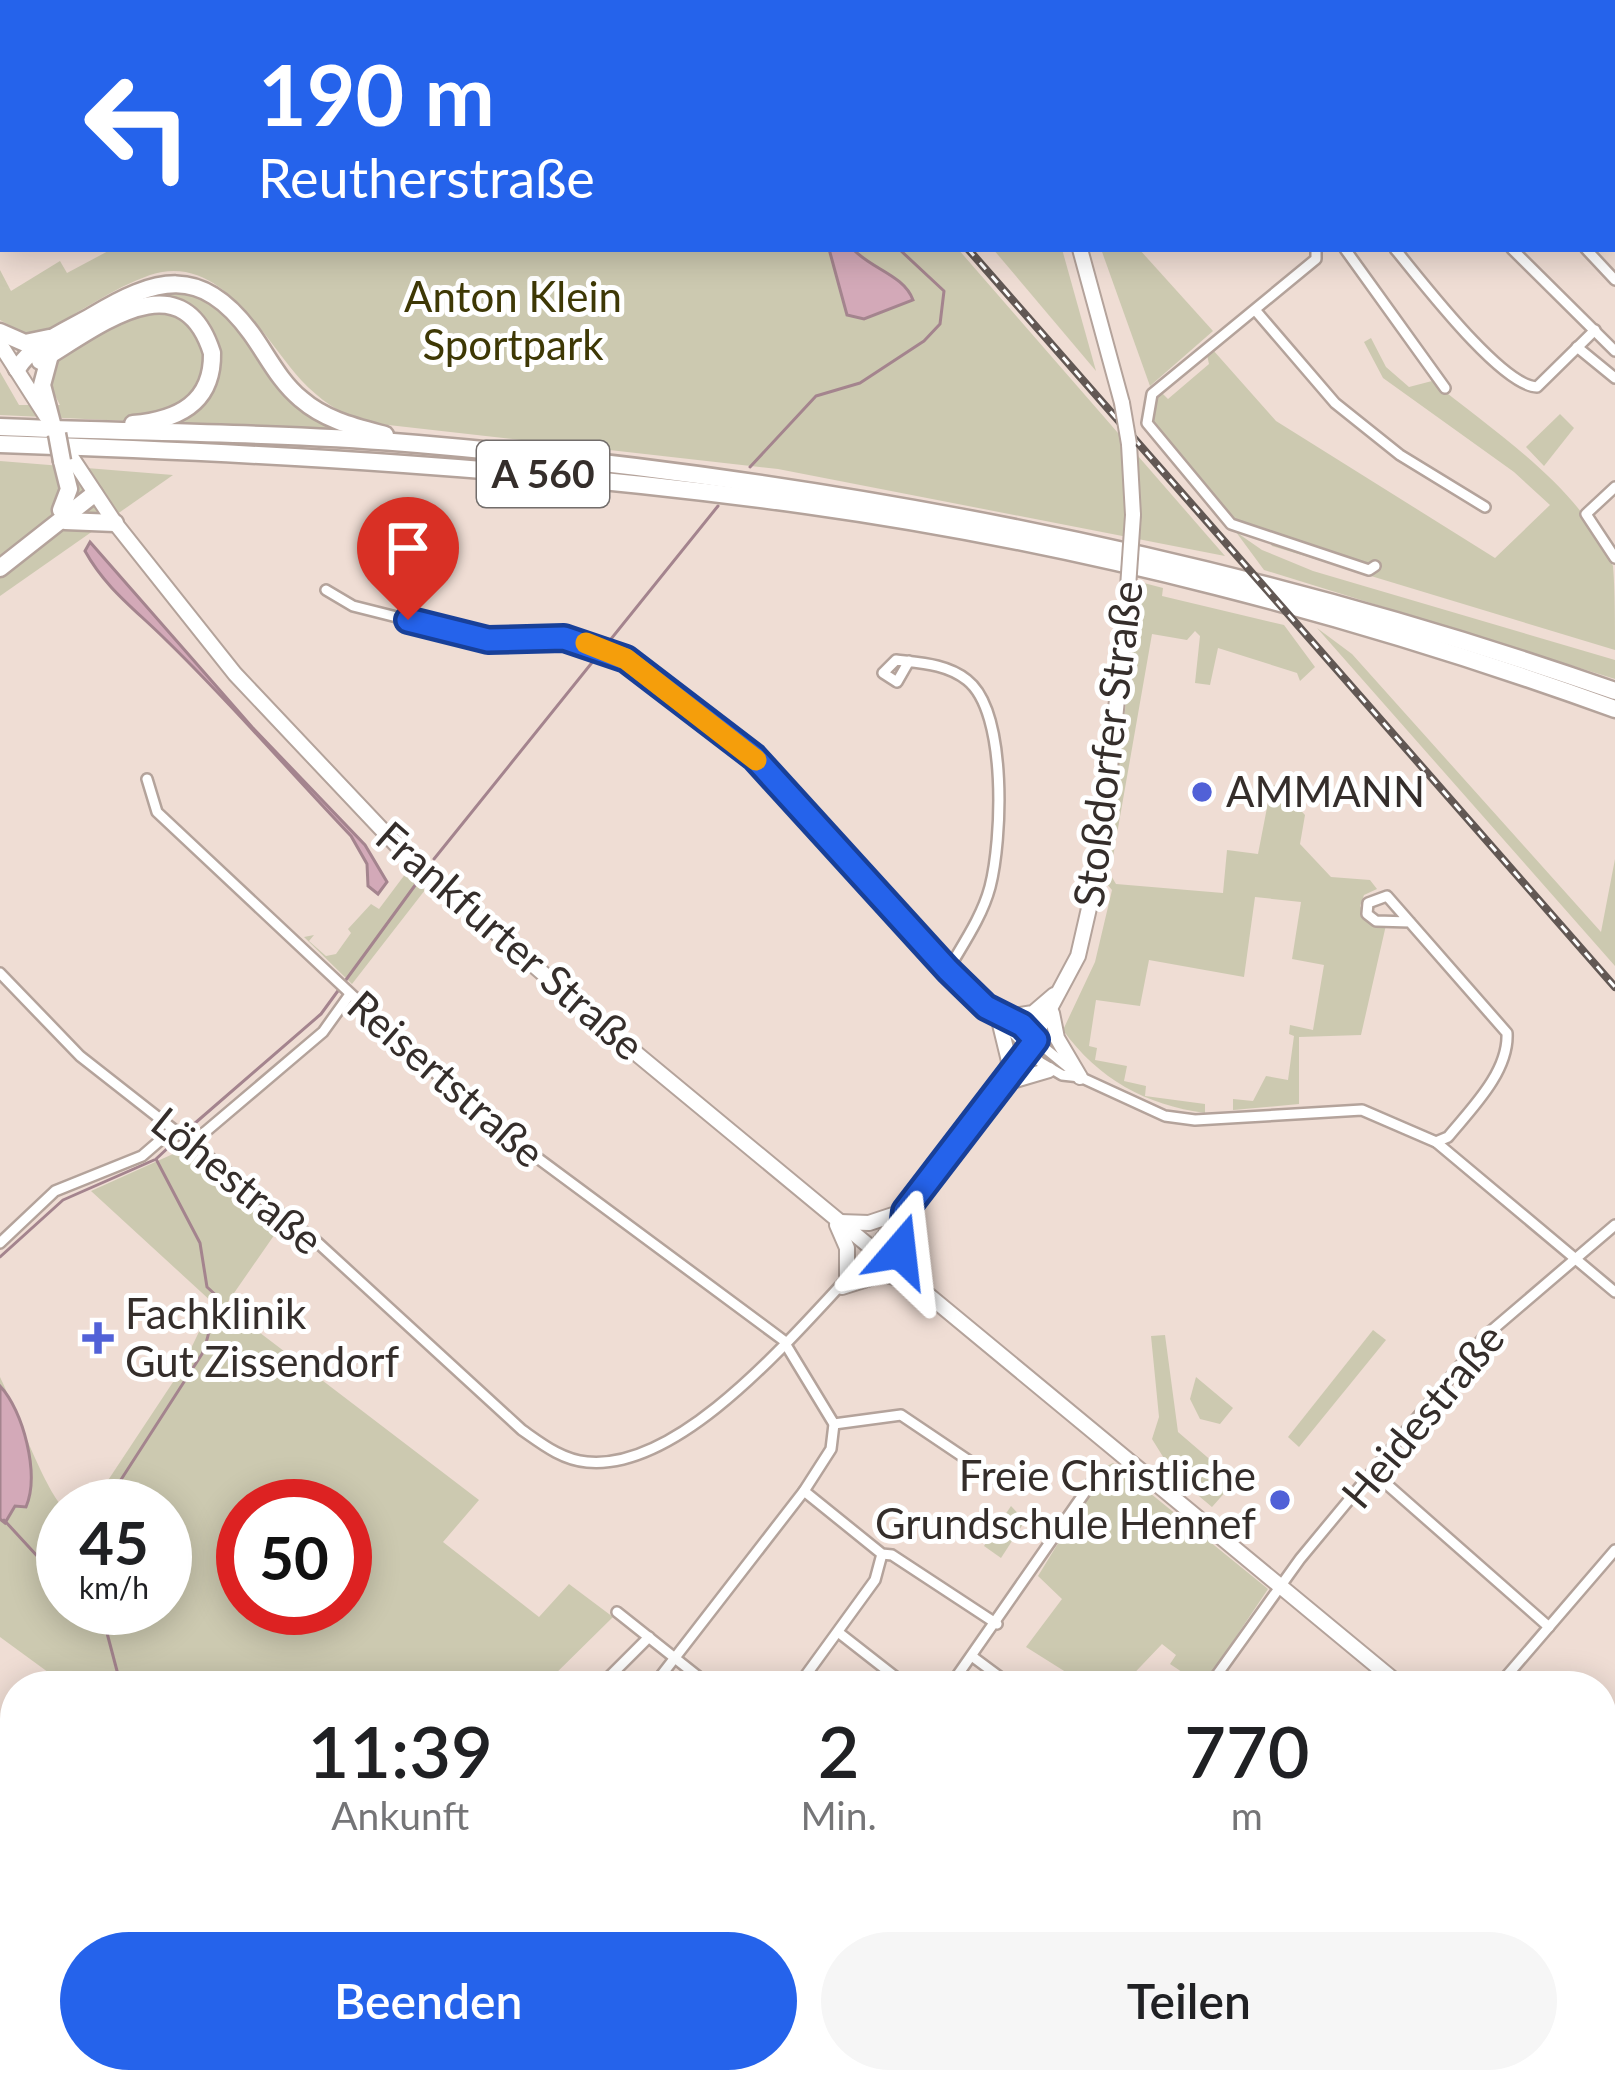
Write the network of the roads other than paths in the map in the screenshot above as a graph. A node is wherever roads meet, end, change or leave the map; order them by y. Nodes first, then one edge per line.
1 (1081, 252) edge
2 (1316, 252) edge
3 (1347, 252) edge
4 (1398, 252) edge
5 (1514, 252) edge
6 (1589, 252) edge
7 (1615, 280) edge
8 (1256, 311) junction
9 (1595, 331) junction
10 (0, 332) edge
11 (62, 334) junction
12 (0, 344) edge
13 (1577, 347) junction
14 (1615, 350) edge
15 (50, 355) junction
16 (17, 369) junction
17 (1615, 378) edge
18 (1445, 388) dead end
19 (0, 427) edge
20 (59, 435) junction
21 (415, 443) junction
22 (0, 447) edge
23 (1615, 487) edge
24 (94, 494) junction
25 (1485, 507) dead end
26 (63, 516) junction
27 (115, 523) junction
28 (0, 554) edge
29 (1615, 558) edge
30 (1375, 566) dead end
31 (0, 568) edge
32 (326, 590) dead end
33 (909, 662) dead end
34 (1615, 691) edge
35 (1615, 709) edge
36 (147, 779) dead end
37 (1410, 922) junction
38 (948, 970) junction
39 (0, 973) edge
40 (1069, 978) junction
41 (343, 991) junction
42 (1052, 1012) junction
43 (1003, 1020) junction
44 (1032, 1046) junction
45 (1049, 1070) junction
46 (1080, 1077) junction
47 (1005, 1083) junction
48 (172, 1130) junction
49 (1436, 1142) junction
50 (191, 1144) junction
51 (905, 1211) junction
52 (835, 1219) junction
53 (1615, 1225) edge
54 (0, 1243) edge
55 (874, 1250) junction
56 (1575, 1256) junction
57 (844, 1284) junction
58 (917, 1286) junction
59 (1615, 1292) edge
60 (784, 1340) junction
61 (834, 1424) junction
62 (1099, 1472) dead end
63 (1374, 1472) junction
64 (997, 1480) dead end
65 (804, 1490) junction
66 (1615, 1550) edge
67 (882, 1554) junction
68 (1282, 1587) junction
69 (617, 1612) dead end
70 (997, 1624) junction
71 (1549, 1627) junction
72 (838, 1632) junction
73 (649, 1636) junction
74 (675, 1656) junction
75 (973, 1658) junction
76 (615, 1671) edge
77 (664, 1671) edge
78 (692, 1671) edge
79 (809, 1671) edge
80 (888, 1671) edge
81 (962, 1671) edge
82 (991, 1671) edge
83 (1220, 1671) edge
84 (1383, 1671) edge
85 (1511, 1671) edge

1 - 40 main road, Stoßdorfer Straße, bridge
2 - 8 street
3 - 18 street
4 - 13 street
5 - 9 street
6 - 7 street
8 - 25 street
8 - 30 street
9 - 13 street
9 - 14 street
10 - 11 highway
11 - 16 highway
11 - 21 highway
12 - 16 main road, Frankfurter Straße
13 - 17 street
15 - 16 highway
15 - 20 highway
15 - 20 highway
16 - 20 main road, Frankfurter Straße
19 - 20 highway, A 560
20 - 21 highway, A 560
20 - 22 highway, A 560
20 - 24 main road, Frankfurter Straße
20 - 26 highway
20 - 35 highway, A 560
21 - 34 highway, A 560
23 - 29 street
24 - 26 highway
24 - 27 main road, Frankfurter Straße
26 - 27 highway
26 - 28 highway
26 - 31 highway
27 - 52 main road, Frankfurter Straße
32 - 38 street
33 - 38 street
36 - 41 street, Reisertstraße
37 - 37 street
37 - 49 street
38 - 43 street
39 - 48 street, Löhestraße
40 - 42 main road, Stoßdorfer Straße
40 - 43 main road
41 - 50 street
41 - 60 street, Reisertstraße
42 - 44 main road, Stoßdorfer Straße
42 - 46 main road
43 - 44 street
43 - 47 main road
44 - 45 street
44 - 46 street
44 - 47 main road, Stoßdorfer Straße
45 - 46 street
45 - 47 main road
46 - 49 street
47 - 51 main road, Stoßdorfer Straße
48 - 50 street, Löhestraße
48 - 54 street
49 - 56 street
50 - 60 street, Löhestraße
51 - 52 main road
51 - 55 main road, Stoßdorfer Straße
51 - 58 main road
52 - 55 main road, Frankfurter Straße
52 - 57 main road
53 - 56 street, Heidestraße
55 - 57 street, Löhestraße
55 - 58 main road, Frankfurter Straße
56 - 59 street
56 - 63 street, Heidestraße
57 - 58 main road
57 - 60 street, Löhestraße
58 - 68 main road, Frankfurter Straße
60 - 61 street
61 - 64 street
61 - 65 street
62 - 70 street
63 - 68 street, Heidestraße
63 - 71 street
65 - 67 street
65 - 74 street
66 - 71 street
67 - 70 street
67 - 72 street
68 - 83 street, Heidestraße
68 - 84 main road
69 - 73 street
70 - 75 street
71 - 85 street
72 - 79 street
72 - 80 street
73 - 74 street
73 - 76 street
74 - 77 street
74 - 78 street
75 - 81 street
75 - 82 street

